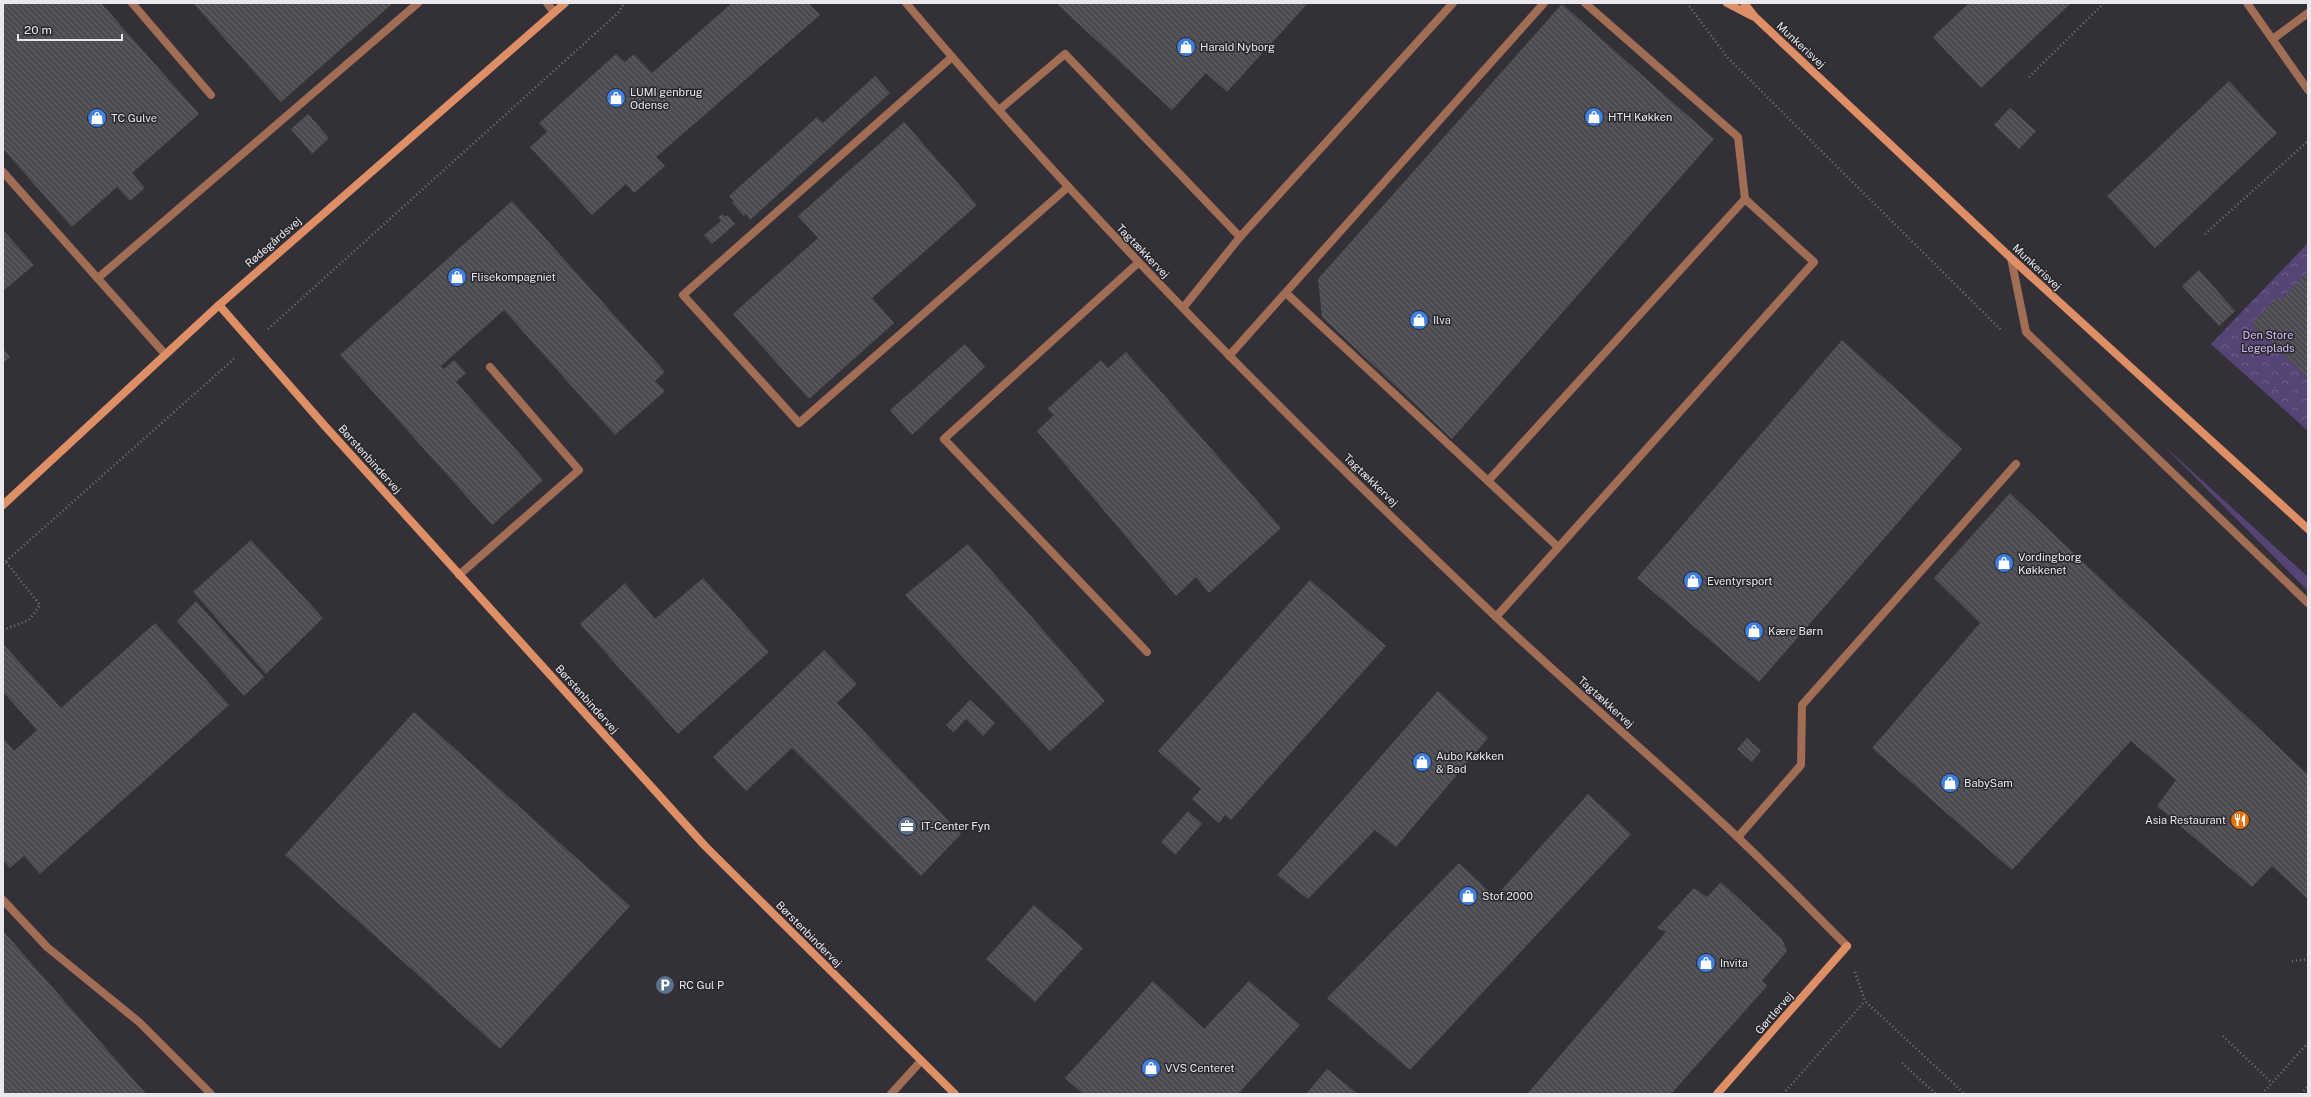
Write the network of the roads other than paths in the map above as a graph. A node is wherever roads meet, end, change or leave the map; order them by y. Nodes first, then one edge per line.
1 (132, 3) edge
2 (418, 3) edge
3 (547, 3) edge
4 (565, 3) edge
5 (906, 3) edge
6 (1453, 3) edge
7 (1544, 3) edge
8 (1585, 3) edge
9 (1727, 3) edge
10 (1744, 3) edge
11 (2247, 3) edge
12 (554, 12) junction
13 (2308, 13) edge
14 (1755, 17) junction
15 (2273, 39) junction
16 (952, 57) junction
17 (2308, 90) edge
18 (211, 95) dead end
19 (999, 110) junction
20 (3, 172) edge
21 (1068, 187) junction
22 (1744, 199) junction
23 (1240, 237) junction
24 (2012, 258) junction
25 (1138, 263) junction
26 (98, 278) junction
27 (1286, 293) junction
28 (218, 305) junction
29 (1183, 308) junction
30 (166, 354) junction
31 (1230, 356) junction
32 (490, 367) dead end
33 (2016, 464) dead end
34 (1488, 481) junction
35 (3, 505) edge
36 (2308, 529) edge
37 (1558, 547) junction
38 (459, 575) junction
39 (2308, 603) edge
40 (1496, 617) junction
41 (1147, 652) dead end
42 (1738, 837) junction
43 (3, 900) edge
44 (1847, 946) joint
45 (921, 1061) junction
46 (211, 1094) edge
47 (891, 1094) edge
48 (955, 1094) edge
49 (1717, 1094) edge

1 - 18 street
2 - 26 street
3 - 12 street
4 - 12 street, Rødegårdsvej
5 - 16 street, Tagtækkervej
6 - 23 street
7 - 27 street
8 - 22 street
9 - 14 street, Munkerisvej
10 - 14 street, Munkerisvej
11 - 15 street
12 - 28 street, Rødegårdsvej
13 - 15 street
14 - 24 street, Munkerisvej
15 - 17 street
16 - 19 street, Tagtækkervej
16 - 21 street
19 - 21 street, Tagtækkervej
19 - 23 street
20 - 26 street
21 - 25 street, Tagtækkervej
22 - 34 street
22 - 37 street
23 - 29 street
24 - 36 street, Munkerisvej
24 - 39 street
25 - 29 street, Tagtækkervej
25 - 41 street
26 - 30 street
27 - 31 street
27 - 34 street
28 - 30 street, Rødegårdsvej
28 - 38 street, Børstenbindervej
29 - 31 street, Tagtækkervej
30 - 35 street, Rødegårdsvej
31 - 40 street, Tagtækkervej
32 - 38 street
33 - 42 street
34 - 37 street
37 - 40 street
38 - 45 street, Børstenbindervej
40 - 42 street, Tagtækkervej
42 - 44 street, Tagtækkervej
43 - 46 street
44 - 49 street, Gørtlervej
45 - 47 street
45 - 48 street, Børstenbindervej

